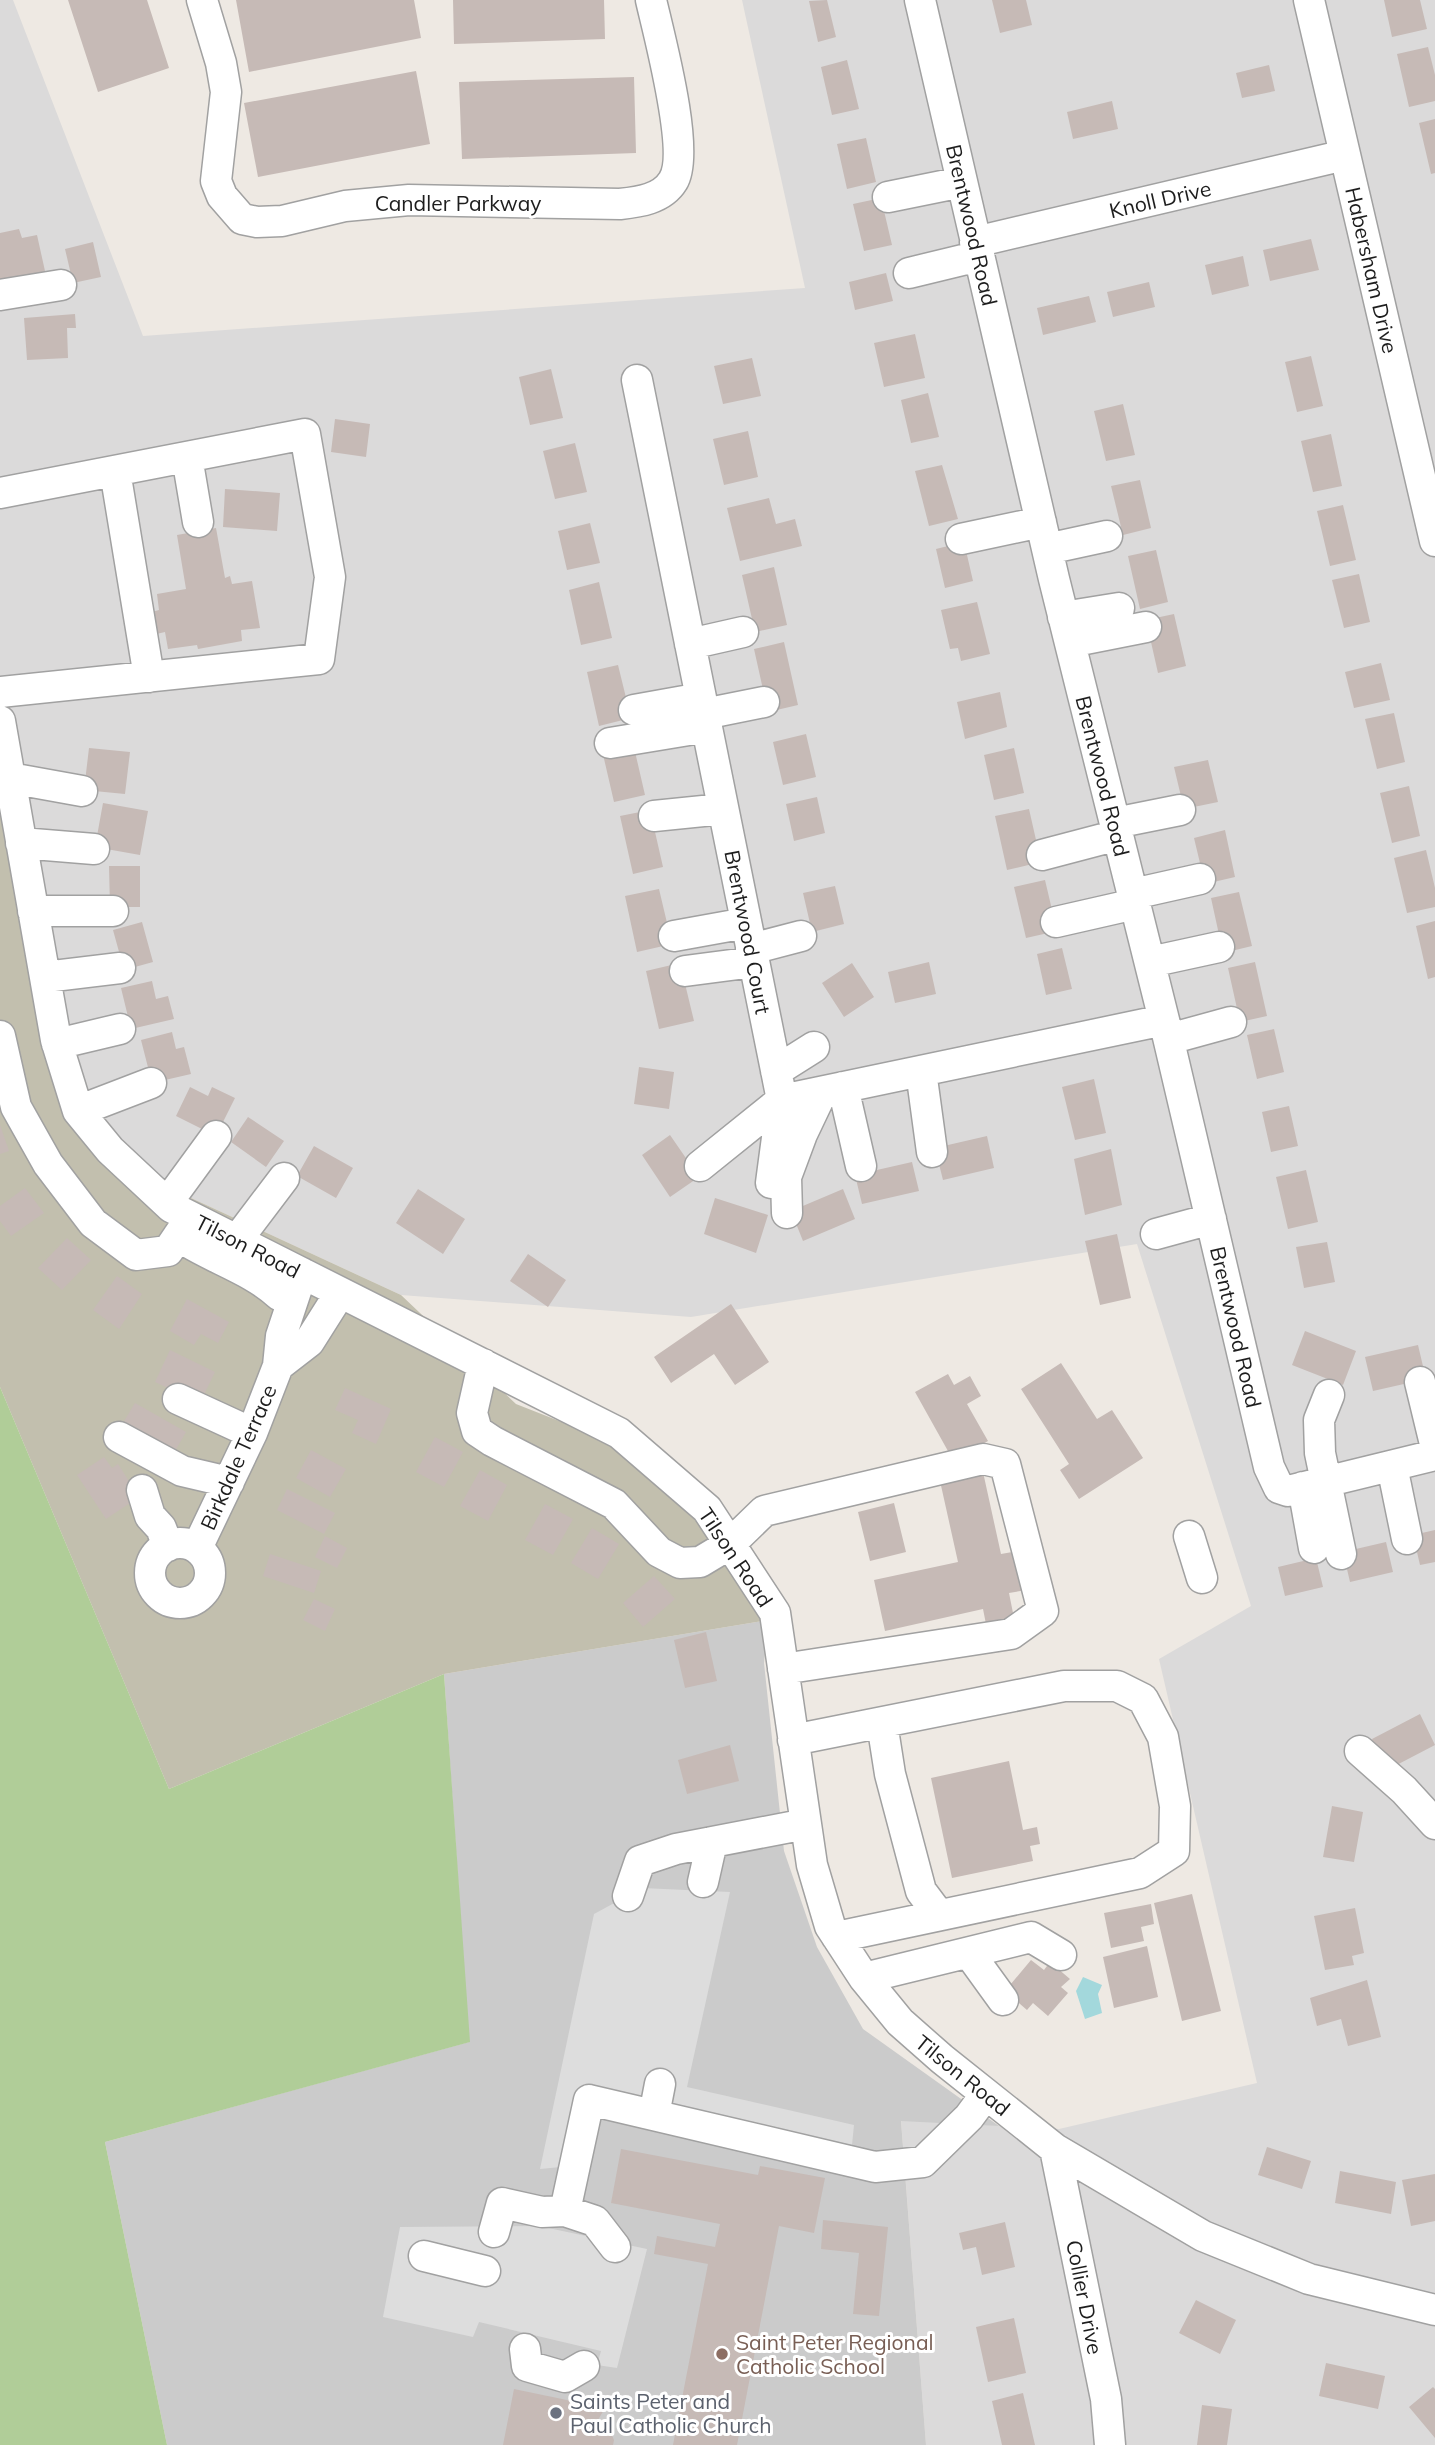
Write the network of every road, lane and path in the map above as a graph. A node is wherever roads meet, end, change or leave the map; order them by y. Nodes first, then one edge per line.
1 (202, 0) edge
2 (651, 0) edge
3 (920, 0) edge
4 (1309, 0) edge
5 (1345, 155) junction
6 (962, 182) junction
7 (888, 197) dead end
8 (977, 249) junction
9 (909, 273) dead end
10 (61, 285) dead end
11 (0, 295) edge
12 (637, 380) dead end
13 (187, 457) junction
14 (115, 471) junction
15 (0, 493) edge
16 (198, 522) dead end
17 (1044, 535) junction
18 (1107, 536) dead end
19 (961, 539) dead end
20 (1435, 541) edge
21 (1119, 608) dead end
22 (1146, 627) dead end
23 (1067, 629) junction
24 (743, 632) dead end
25 (690, 644) junction
26 (149, 677) junction
27 (0, 692) edge
28 (764, 702) dead end
29 (634, 710) dead end
30 (704, 713) junction
31 (0, 721) edge
32 (610, 743) dead end
33 (10, 778) junction
34 (82, 791) dead end
35 (723, 809) junction
36 (1180, 810) dead end
37 (654, 816) dead end
38 (1116, 830) junction
39 (21, 843) junction
40 (94, 849) dead end
41 (1042, 855) dead end
42 (1200, 879) dead end
43 (1134, 899) junction
44 (33, 911) junction
45 (113, 911) dead end
46 (1056, 922) dead end
47 (674, 936) dead end
48 (801, 936) dead end
49 (750, 945) junction
50 (1219, 947) dead end
51 (1150, 962) junction
52 (120, 968) dead end
53 (685, 971) dead end
54 (45, 977) junction
55 (1231, 1022) dead end
56 (120, 1029) dead end
57 (1166, 1030) junction
58 (0, 1036) edge
59 (57, 1044) junction
60 (814, 1047) dead end
61 (776, 1071) junction
62 (921, 1071) junction
63 (151, 1083) dead end
64 (833, 1090) junction
65 (782, 1100) junction
66 (78, 1111) junction
67 (220, 1141) dead end
68 (932, 1152) dead end
69 (700, 1166) dead end
70 (861, 1166) dead end
71 (284, 1178) dead end
72 (179, 1217) junction
73 (1211, 1219) junction
74 (1156, 1234) dead end
75 (237, 1240) junction
76 (302, 1273) junction
77 (341, 1293) junction
78 (279, 1296) junction
79 (266, 1335) dead end
80 (483, 1364) junction
81 (278, 1366) junction
82 (1420, 1382) dead end
83 (1329, 1395) dead end
84 (178, 1399) dead end
85 (252, 1433) junction
86 (119, 1437) dead end
87 (1435, 1444) edge
88 (1435, 1455) edge
89 (1392, 1466) junction
90 (229, 1482) junction
91 (1323, 1483) junction
92 (142, 1490) dead end
93 (1189, 1536) dead end
94 (1407, 1539) dead end
95 (730, 1545) junction
96 (1327, 1551) dead end
97 (1202, 1578) dead end
98 (783, 1669) junction
99 (882, 1723) junction
100 (793, 1740) junction
101 (1360, 1751) dead end
102 (806, 1824) junction
103 (1435, 1824) edge
104 (712, 1842) junction
105 (703, 1882) dead end
106 (628, 1896) dead end
107 (939, 1915) junction
108 (837, 1937) junction
109 (968, 1952) junction
110 (1061, 1955) dead end
111 (864, 1978) junction
112 (1003, 2000) dead end
113 (660, 2084) dead end
114 (986, 2094) junction
115 (654, 2115) junction
116 (1055, 2150) junction
117 (565, 2211) junction
118 (494, 2232) dead end
119 (615, 2247) dead end
120 (424, 2256) dead end
121 (485, 2271) dead end
122 (1435, 2310) edge
123 (525, 2349) dead end
124 (584, 2366) dead end
125 (1110, 2445) edge

1 - 2 street, Candler Parkway
3 - 6 street, Brentwood Road
4 - 5 street, Habersham Drive
5 - 8 street, Knoll Drive
5 - 20 street, Habersham Drive
6 - 7 street
6 - 8 street, Brentwood Road
8 - 9 street, Knoll Drive
8 - 17 street, Brentwood Road
10 - 11 street
12 - 25 street, Brentwood Court
13 - 14 street
13 - 16 street
13 - 26 street
14 - 15 street
14 - 26 street
17 - 18 street
17 - 19 street
17 - 23 street, Brentwood Road
21 - 23 street
22 - 23 street
23 - 38 street, Brentwood Road
24 - 25 street
25 - 30 street, Brentwood Court
26 - 27 street
28 - 30 street
29 - 30 street
30 - 32 street
30 - 35 street, Brentwood Court
31 - 33 street, Tilson Road
33 - 34 street
33 - 39 street, Tilson Road
35 - 37 street
35 - 49 street, Brentwood Court
36 - 38 street
38 - 41 street
38 - 43 street, Brentwood Road
39 - 40 street
39 - 44 street, Tilson Road
42 - 43 street
43 - 46 street
43 - 51 street, Brentwood Road
44 - 45 street
44 - 54 street, Tilson Road
47 - 49 street
48 - 49 street
49 - 53 street
49 - 61 street, Brentwood Court
50 - 51 street
51 - 57 street, Brentwood Road
52 - 54 street
54 - 59 street, Tilson Road
55 - 57 street
56 - 59 street
57 - 62 street
57 - 73 street, Brentwood Road
58 - 72 street
59 - 66 street, Tilson Road
60 - 61 street
61 - 65 street, Brentwood Court
62 - 64 street
62 - 68 street
63 - 66 street
64 - 65 street
64 - 65 street, Brentwood Court
64 - 70 street
65 - 69 street
66 - 72 street, Tilson Road
67 - 72 street
71 - 75 street
72 - 75 street, Tilson Road
72 - 78 street
73 - 74 street
73 - 91 street, Brentwood Road
75 - 76 street, Tilson Road
76 - 77 street, Tilson Road
76 - 78 street
76 - 81 street, Birkdale Terrace
77 - 80 street, Tilson Road
77 - 81 street, Birkdale Terrace
78 - 79 street
80 - 95 street, Tilson Road
80 - 95 street
81 - 85 street, Birkdale Terrace
82 - 87 street
83 - 91 street
84 - 85 street
85 - 90 street, Birkdale Terrace
86 - 90 street
88 - 89 street
89 - 91 street
89 - 94 street
90 - 92 street, Birkdale Terrace
91 - 96 street
93 - 97 street
95 - 98 street, Tilson Road
95 - 98 street
98 - 100 street, Tilson Road
99 - 100 street
99 - 107 street
99 - 107 street
100 - 102 street, Tilson Road
101 - 103 street
102 - 104 street
102 - 108 street, Tilson Road
104 - 105 street
104 - 106 street
107 - 108 street
108 - 111 street, Tilson Road
109 - 110 street
109 - 111 street
109 - 112 street
111 - 114 street, Tilson Road
113 - 115 street
114 - 115 street
114 - 116 street, Tilson Road
115 - 117 street
116 - 122 street, Tilson Road
116 - 125 street, Collier Drive
117 - 118 street
117 - 119 street
120 - 121 street
123 - 124 street

